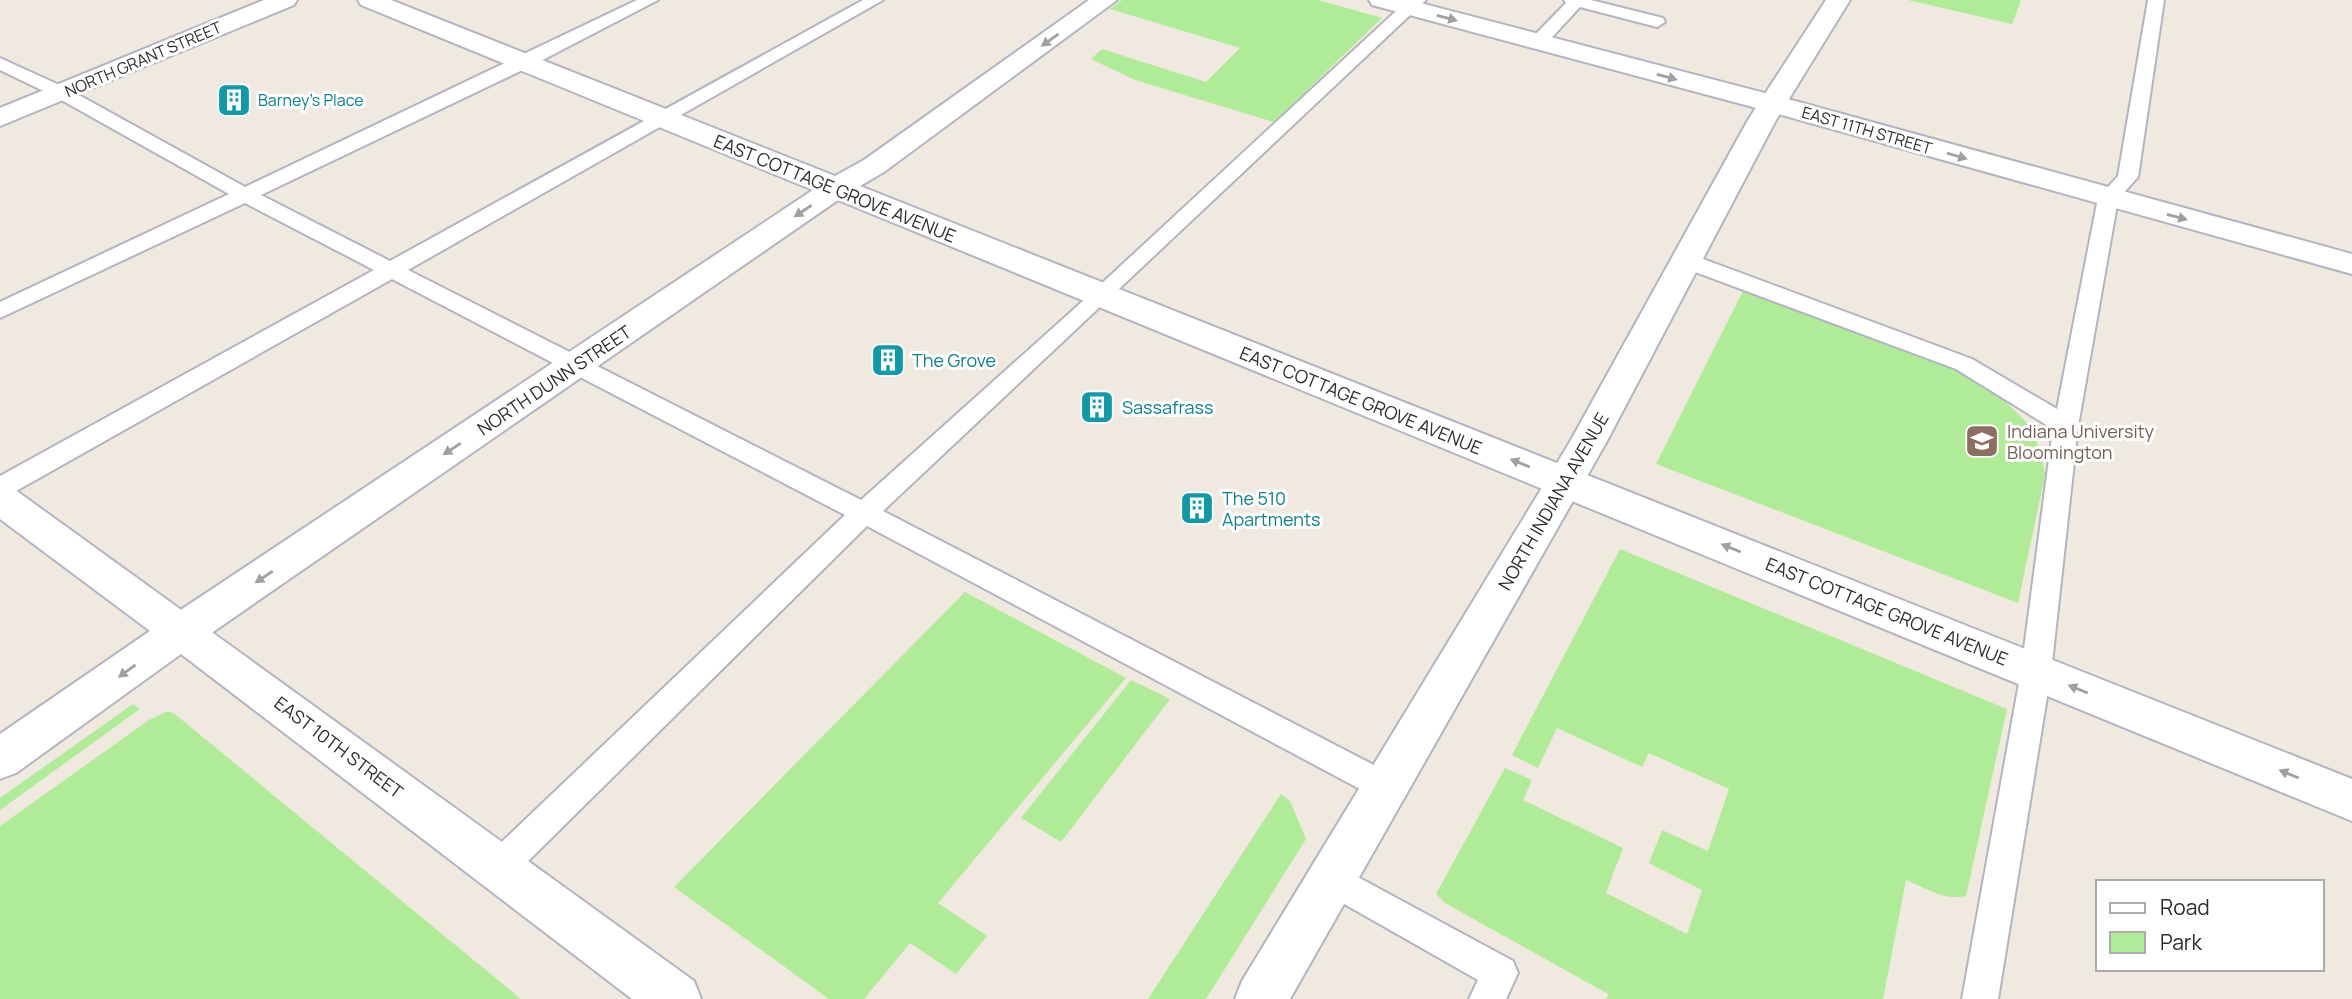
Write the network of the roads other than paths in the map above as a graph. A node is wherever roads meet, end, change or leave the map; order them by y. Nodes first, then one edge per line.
1 (285, 0) edge
2 (370, 0) edge
3 (650, 0) edge
4 (875, 0) edge
5 (1105, 0) edge
6 (1381, 0) edge
7 (1838, 0) edge
8 (2156, 0) edge
9 (1574, 1) edge
10 (1414, 4) edge
11 (1657, 22) dead end
12 (1537, 43) junction
13 (524, 62) junction
14 (0, 63) edge
15 (62, 93) junction
16 (1773, 104) junction
17 (0, 118) edge
18 (662, 118) junction
19 (836, 188) junction
20 (245, 195) junction
21 (2108, 198) junction
22 (1687, 261) junction
23 (2352, 264) edge
24 (390, 270) junction
25 (1101, 295) junction
26 (0, 311) edge
27 (576, 365) junction
28 (2066, 426) junction
29 (1565, 482) junction
30 (0, 488) edge
31 (0, 499) edge
32 (864, 513) junction
33 (182, 631) junction
34 (2036, 671) junction
35 (0, 759) edge
36 (1384, 786) junction
37 (2352, 800) edge
38 (499, 867) junction
39 (1330, 878) junction
40 (675, 999) edge
41 (1261, 999) edge
42 (1487, 999) edge
43 (1980, 999) edge

1 - 15 street, NORTH GRANT STREET
2 - 13 street, EAST COTTAGE GROVE AVENUE
3 - 13 lane
4 - 18 lane
5 -> 19 street, NORTH DUNN STREET
6 - 10 street, EAST 11TH STREET
7 - 16 street, NORTH INDIANA AVENUE
8 - 21 lane
9 - 11 lane
9 - 12 lane
10 -> 12 street, EAST 11TH STREET
10 - 25 lane
12 -> 16 street, EAST 11TH STREET
13 - 18 street, EAST COTTAGE GROVE AVENUE
13 - 20 lane
14 - 15 lane
15 - 17 street, NORTH GRANT STREET
15 - 20 lane
16 -> 21 street, EAST 11TH STREET
16 - 22 street, NORTH INDIANA AVENUE
18 - 19 street, EAST COTTAGE GROVE AVENUE
18 - 24 lane
19 - 25 street, EAST COTTAGE GROVE AVENUE
19 -> 27 street, NORTH DUNN STREET
20 - 24 lane
20 - 26 lane
21 -> 23 street, EAST 11TH STREET
21 - 28 lane
22 - 28 lane
22 - 29 street, NORTH INDIANA AVENUE
24 - 27 lane
24 - 30 lane
29 -> 25 street, EAST COTTAGE GROVE AVENUE
25 - 32 lane
27 - 32 lane
27 -> 33 street, NORTH DUNN STREET
28 - 34 lane
34 -> 29 street, EAST COTTAGE GROVE AVENUE
29 - 36 street, NORTH INDIANA AVENUE
31 - 33 street, EAST 10TH STREET
32 - 36 lane
32 - 38 lane
33 -> 35 street, NORTH DUNN STREET
33 - 38 street, EAST 10TH STREET
37 -> 34 street, EAST COTTAGE GROVE AVENUE
34 - 43 lane
36 - 39 street, NORTH INDIANA AVENUE
38 - 40 street, EAST 10TH STREET
39 - 41 street, NORTH INDIANA AVENUE
39 - 42 lane

